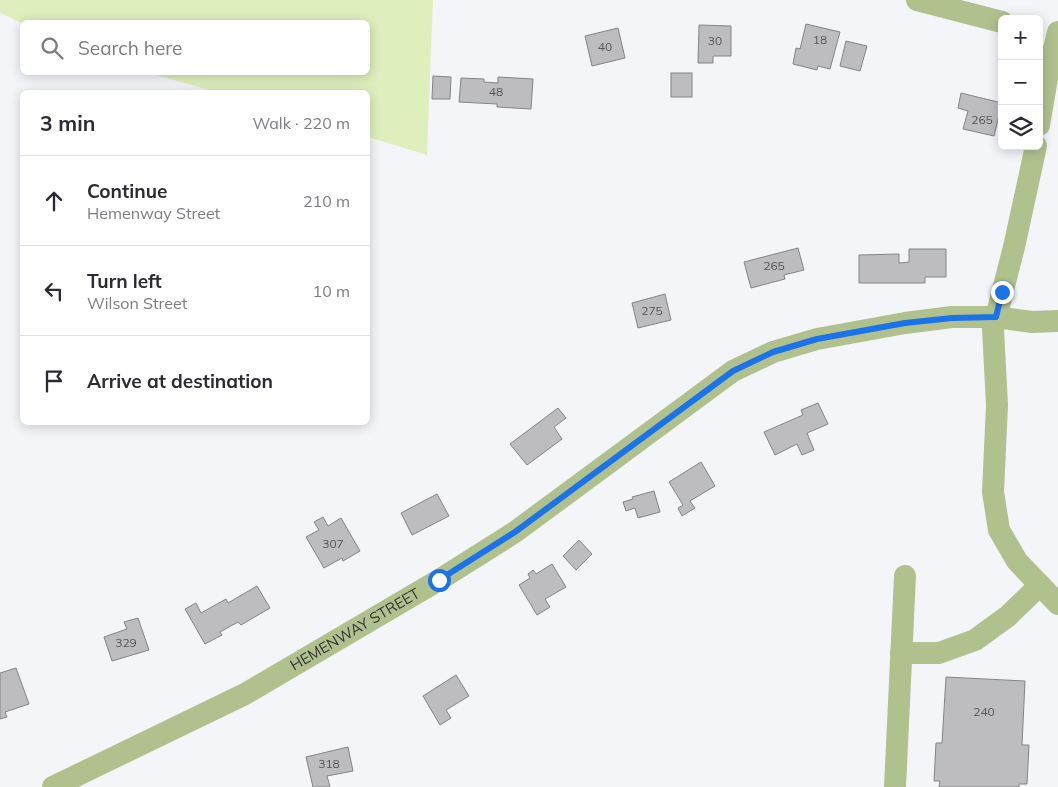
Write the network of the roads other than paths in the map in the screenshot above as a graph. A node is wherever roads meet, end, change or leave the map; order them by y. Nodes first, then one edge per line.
1 (918, 0) edge
2 (998, 21) edge
3 (1043, 32) edge
4 (1058, 34) edge
5 (1042, 105) edge
6 (1035, 150) edge
7 (996, 317) junction
8 (1058, 321) edge
9 (905, 576) dead end
10 (1040, 585) junction
11 (1058, 604) edge
12 (901, 653) junction
13 (53, 787) edge
14 (895, 787) edge

1 - 2 street
3 - 4 street
4 - 5 street
6 - 7 street
7 - 8 street, HEMENWAY STREET
7 - 10 street
7 - 13 street, HEMENWAY STREET
9 - 12 street
10 - 11 street
10 - 12 street
12 - 14 street

